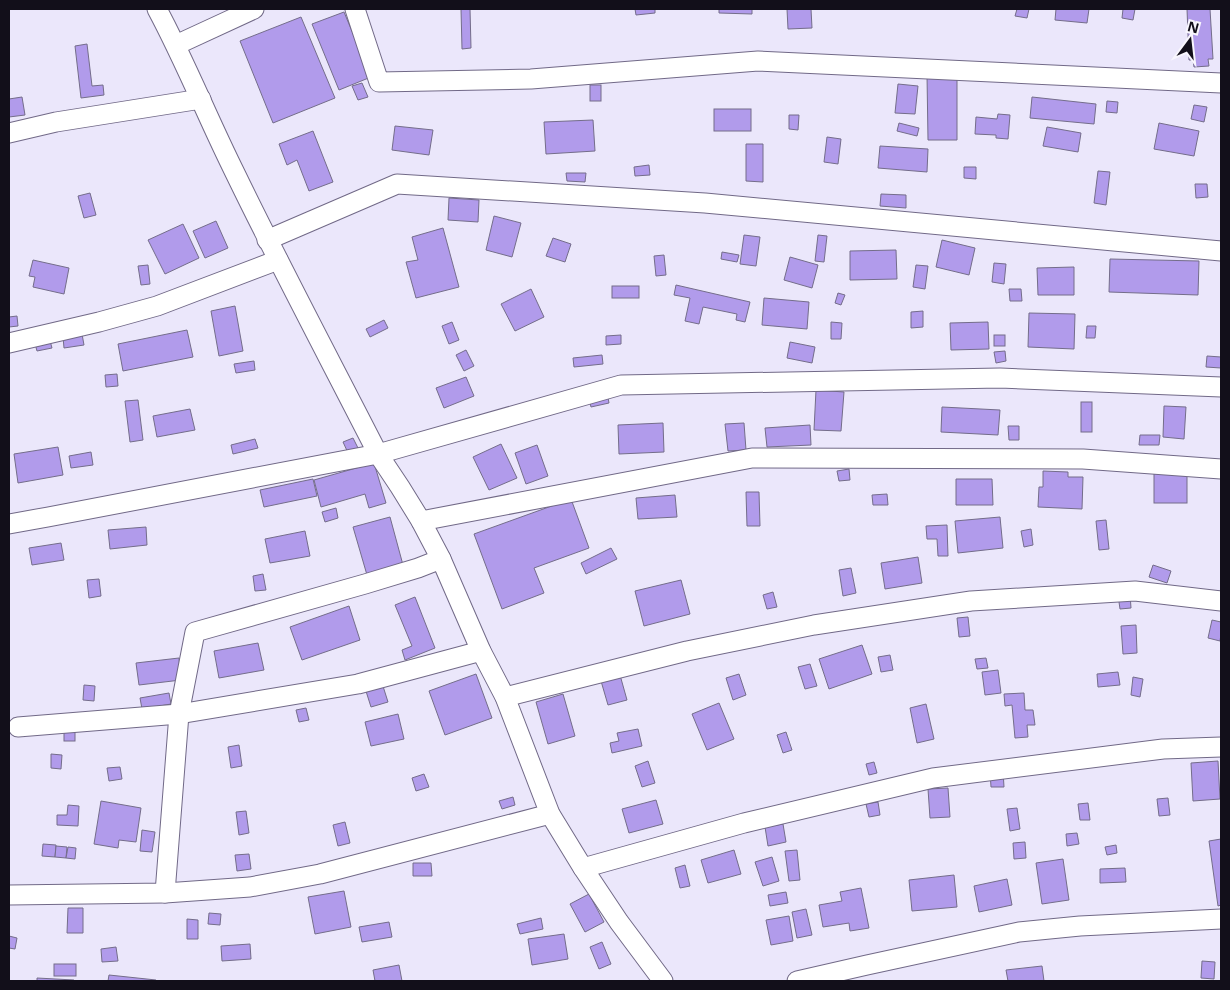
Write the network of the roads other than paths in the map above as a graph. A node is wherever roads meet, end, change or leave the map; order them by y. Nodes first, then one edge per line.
1 (157, 9) edge
2 (254, 9) edge
3 (355, 9) edge
4 (176, 45) junction
5 (1221, 83) edge
6 (201, 99) junction
7 (9, 133) edge
8 (267, 240) junction
9 (1221, 251) edge
10 (278, 260) junction
11 (9, 343) edge
12 (1221, 387) edge
13 (378, 454) junction
14 (1221, 469) edge
15 (421, 521) junction
16 (9, 524) edge
17 (441, 560) junction
18 (1221, 601) edge
19 (481, 651) junction
20 (505, 697) junction
21 (180, 714) junction
22 (18, 727) dead end
23 (1221, 747) edge
24 (550, 814) junction
25 (582, 868) junction
26 (165, 893) junction
27 (9, 895) edge
28 (1221, 919) edge
29 (662, 981) edge
30 (797, 981) edge

1 - 4 street
2 - 4 street
3 - 5 street
4 - 6 street
6 - 7 street
6 - 8 street
8 - 9 street
8 - 10 street
10 - 11 street
10 - 13 street
12 - 13 street
13 - 15 street
13 - 16 street
14 - 15 street
15 - 17 street
17 - 19 street
17 - 21 street
18 - 20 street
19 - 20 street
19 - 21 street
20 - 24 street
21 - 22 street
21 - 26 street
23 - 25 street
24 - 25 street
24 - 26 street
25 - 29 street
26 - 27 street
28 - 30 street

